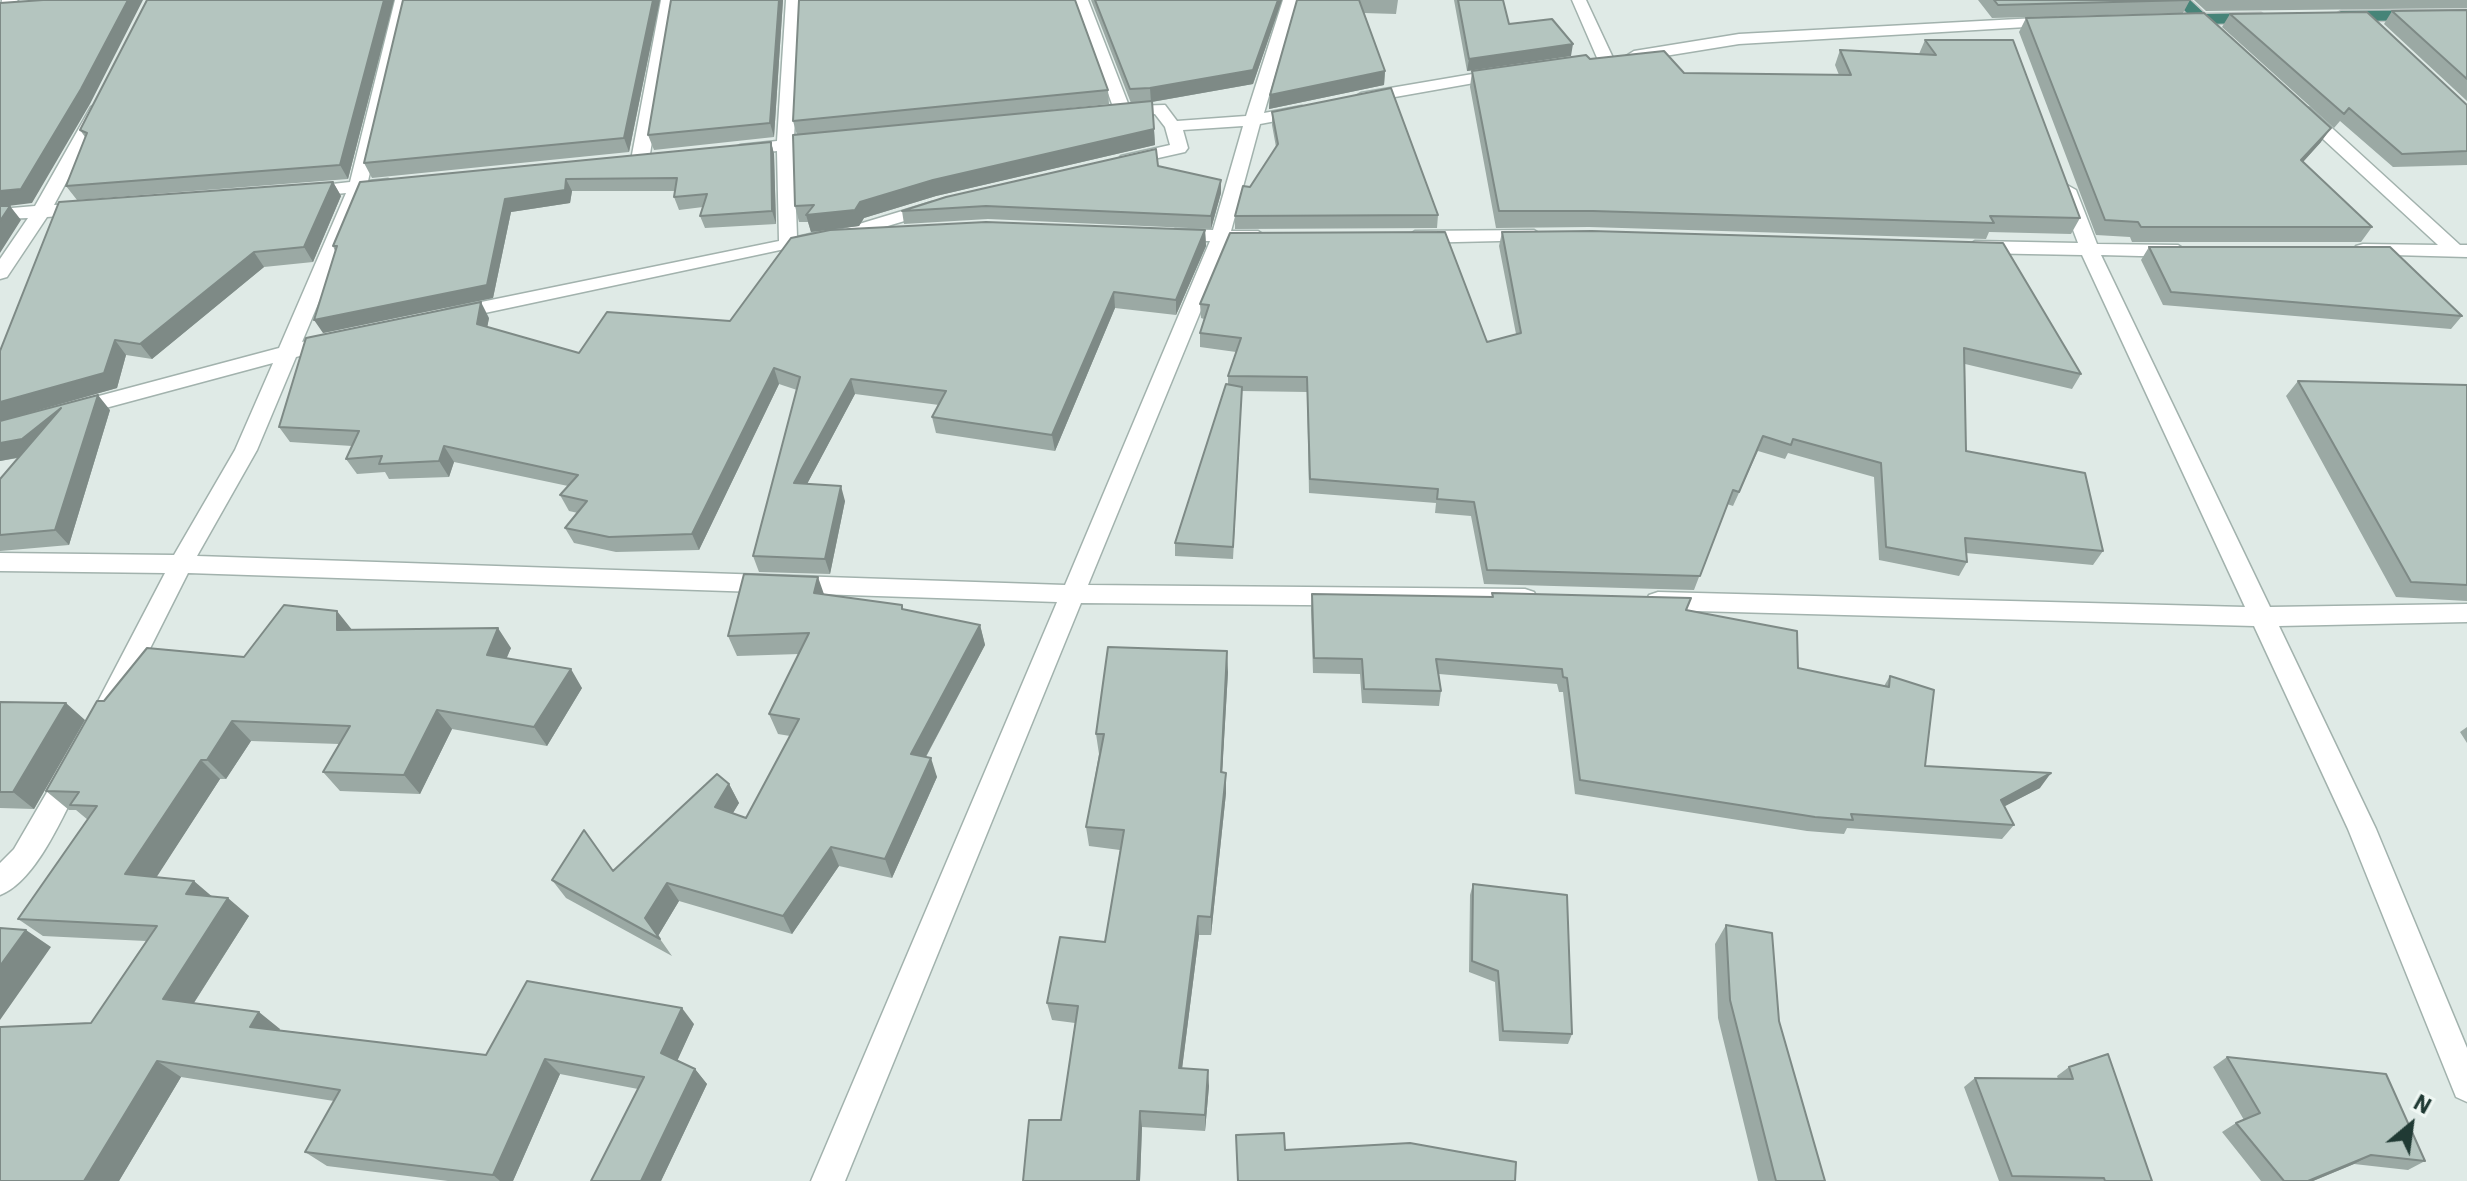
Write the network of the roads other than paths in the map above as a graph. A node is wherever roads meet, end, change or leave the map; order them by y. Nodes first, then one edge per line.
1 (11, 0) edge
2 (402, 0) edge
3 (668, 0) edge
4 (793, 0) edge
5 (1081, 0) edge
6 (1290, 0) edge
7 (1579, 0) edge
8 (2181, 0) edge
9 (0, 10) edge
10 (2467, 15) edge
11 (2362, 16) junction
12 (2275, 17) edge
13 (2319, 17) edge
14 (2170, 19) edge
15 (2201, 19) junction
16 (2075, 22) edge
17 (2006, 25) junction
18 (2386, 38) edge
19 (2224, 40) edge
20 (2017, 53) edge
21 (1514, 73) edge
22 (111, 86) edge
23 (1346, 101) edge
24 (2293, 103) edge
25 (1316, 108) edge
26 (1255, 120) junction
27 (1173, 126) junction
28 (847, 139) edge
29 (785, 145) junction
30 (727, 151) edge
31 (639, 160) edge
32 (1105, 165) edge
33 (2059, 166) edge
34 (405, 182) edge
35 (358, 187) junction
36 (285, 193) edge
37 (943, 203) edge
38 (104, 207) edge
39 (41, 212) junction
40 (0, 214) edge
41 (927, 231) edge
42 (1149, 234) edge
43 (834, 236) junction
44 (1557, 236) edge
45 (1285, 237) edge
46 (1397, 237) edge
47 (1221, 238) junction
48 (788, 244) junction
49 (1949, 247) edge
50 (2343, 250) edge
51 (2090, 251) junction
52 (2201, 251) edge
53 (2460, 251) edge
54 (0, 273) edge
55 (429, 319) edge
56 (351, 336) edge
57 (288, 350) junction
58 (46, 418) edge
59 (0, 562) edge
60 (181, 564) junction
61 (1075, 594) junction
62 (1544, 598) edge
63 (1639, 601) edge
64 (2467, 613) edge
65 (2262, 617) junction
66 (100, 723) edge
67 (85, 750) edge
68 (0, 882) edge
69 (2467, 1086) edge
70 (828, 1181) edge

1 - 9 street
2 - 35 street
3 - 31 street
4 - 29 street
5 - 27 street
6 - 26 street
7 - 17 street
8 - 15 highway
10 - 11 highway
11 - 13 highway
11 - 18 street
12 - 15 highway
14 - 15 street
15 - 19 street
16 - 17 street
17 - 20 street
21 - 23 street
22 - 39 street
24 - 53 street
25 - 26 street
26 - 27 street
26 - 47 street
27 - 32 street
28 - 29 street
29 - 30 street
29 - 48 street
33 - 51 street
34 - 35 street
35 - 36 street
35 - 57 street
37 - 43 street
38 - 39 street
39 - 40 street
39 - 54 street
41 - 43 street
42 - 47 street
43 - 48 street
44 - 46 street
45 - 47 street
47 - 61 street
48 - 55 street
49 - 51 street
50 - 53 street
51 - 52 street
51 - 65 street
56 - 57 street
57 - 58 street
57 - 60 street
59 - 60 street
60 - 61 street
60 - 66 street
61 - 62 street
61 - 70 street
63 - 65 street
64 - 65 street
65 - 69 street
67 - 68 street

